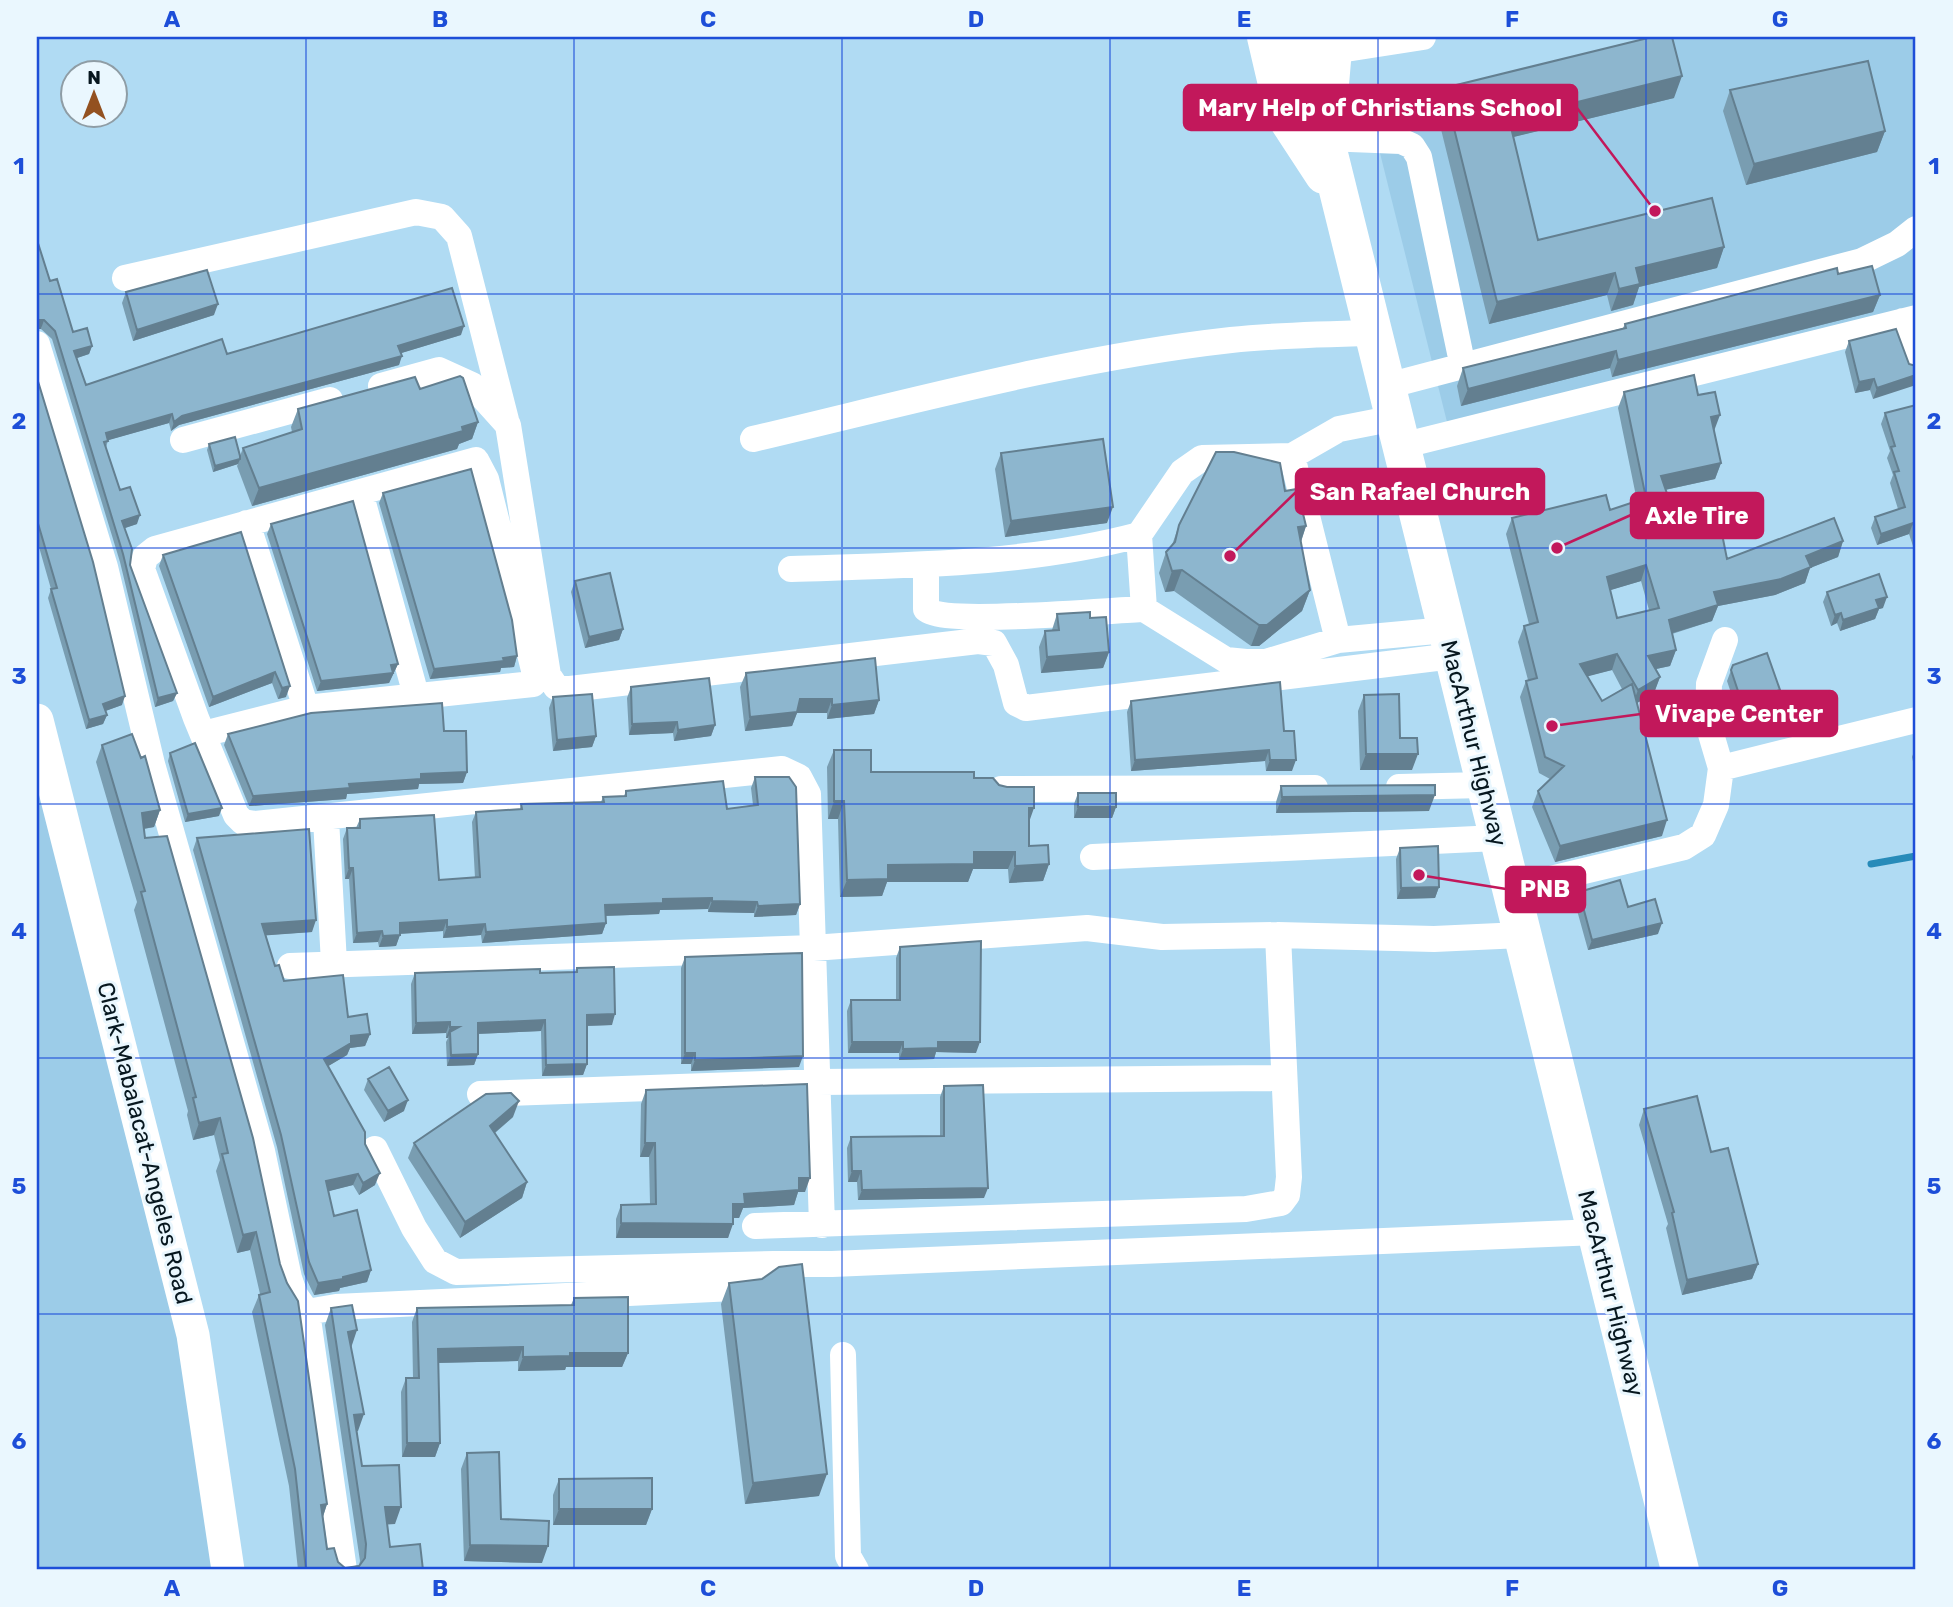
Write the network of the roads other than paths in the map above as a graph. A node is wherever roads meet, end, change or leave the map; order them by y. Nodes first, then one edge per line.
1 (1266, 37) edge
2 (1423, 37) edge
3 (1323, 42) edge
4 (1325, 138) junction
5 (1341, 201) junction
6 (1916, 229) edge
7 (125, 278) dead end
8 (1910, 320) edge
9 (1374, 333) junction
10 (37, 344) edge
11 (1916, 364) edge
12 (1463, 367) junction
13 (1394, 417) junction
14 (508, 425) junction
15 (753, 439) dead end
16 (183, 440) dead end
17 (1292, 456) junction
18 (360, 492) junction
19 (247, 523) junction
20 (1139, 535) junction
21 (926, 565) junction
22 (791, 569) dead end
23 (1144, 609) junction
24 (1338, 640) junction
25 (1725, 640) dead end
26 (1450, 643) junction
27 (416, 695) junction
28 (306, 708) junction
29 (37, 720) edge
30 (1916, 720) edge
31 (203, 734) junction
32 (1721, 768) junction
33 (1484, 785) junction
34 (1373, 787) edge
35 (1346, 788) edge
36 (1001, 789) edge
37 (326, 819) junction
38 (1497, 838) junction
39 (1093, 857) dead end
40 (1509, 889) junction
41 (1278, 934) junction
42 (1521, 935) junction
43 (813, 948) junction
44 (334, 963) junction
45 (290, 966) dead end
46 (1284, 1078) junction
47 (820, 1082) junction
48 (480, 1094) edge
49 (375, 1149) dead end
50 (822, 1225) junction
51 (755, 1226) dead end
52 (1597, 1232) junction
53 (775, 1264) junction
54 (307, 1312) junction
55 (842, 1355) dead end
56 (228, 1570) edge
57 (344, 1570) edge
58 (856, 1570) edge
59 (1680, 1570) edge

1 - 5 highway
2 - 3 street
3 - 4 highway, MacArthur Highway
4 - 5 highway, MacArthur Highway
4 - 12 street
5 - 9 highway, MacArthur Highway
6 - 12 street
7 - 14 street
8 - 11 street
8 - 13 street
9 - 13 highway, MacArthur Highway
9 - 15 street
10 - 54 street
12 - 13 street
13 - 17 street
13 - 26 highway, MacArthur Highway
14 - 16 street
14 - 26 street
17 - 20 street
17 - 24 street
18 - 19 street
18 - 27 street
18 - 27 street
19 - 28 street
19 - 31 street
20 - 21 street
20 - 23 street
21 - 22 street
21 - 23 street
23 - 24 street
24 - 26 street
25 - 32 street
26 - 33 highway, MacArthur Highway
27 - 28 street
28 - 31 street
29 - 56 main road, Clark-Mabalacat-Angeles Road
30 - 32 street
31 - 37 street
32 - 40 street
33 - 34 street
33 - 38 highway, MacArthur Highway
35 - 36 street
37 - 43 street
37 - 44 street
38 - 39 street
38 - 40 highway, MacArthur Highway
40 - 42 highway, MacArthur Highway
41 - 42 street
41 - 43 street
41 - 46 street
42 - 52 highway, MacArthur Highway
43 - 44 street
43 - 47 street
44 - 45 street
46 - 47 street
46 - 50 street
47 - 48 street
47 - 50 street
49 - 53 street
50 - 51 street
52 - 53 street
52 - 59 highway, MacArthur Highway
53 - 54 street
54 - 57 street
55 - 58 street

